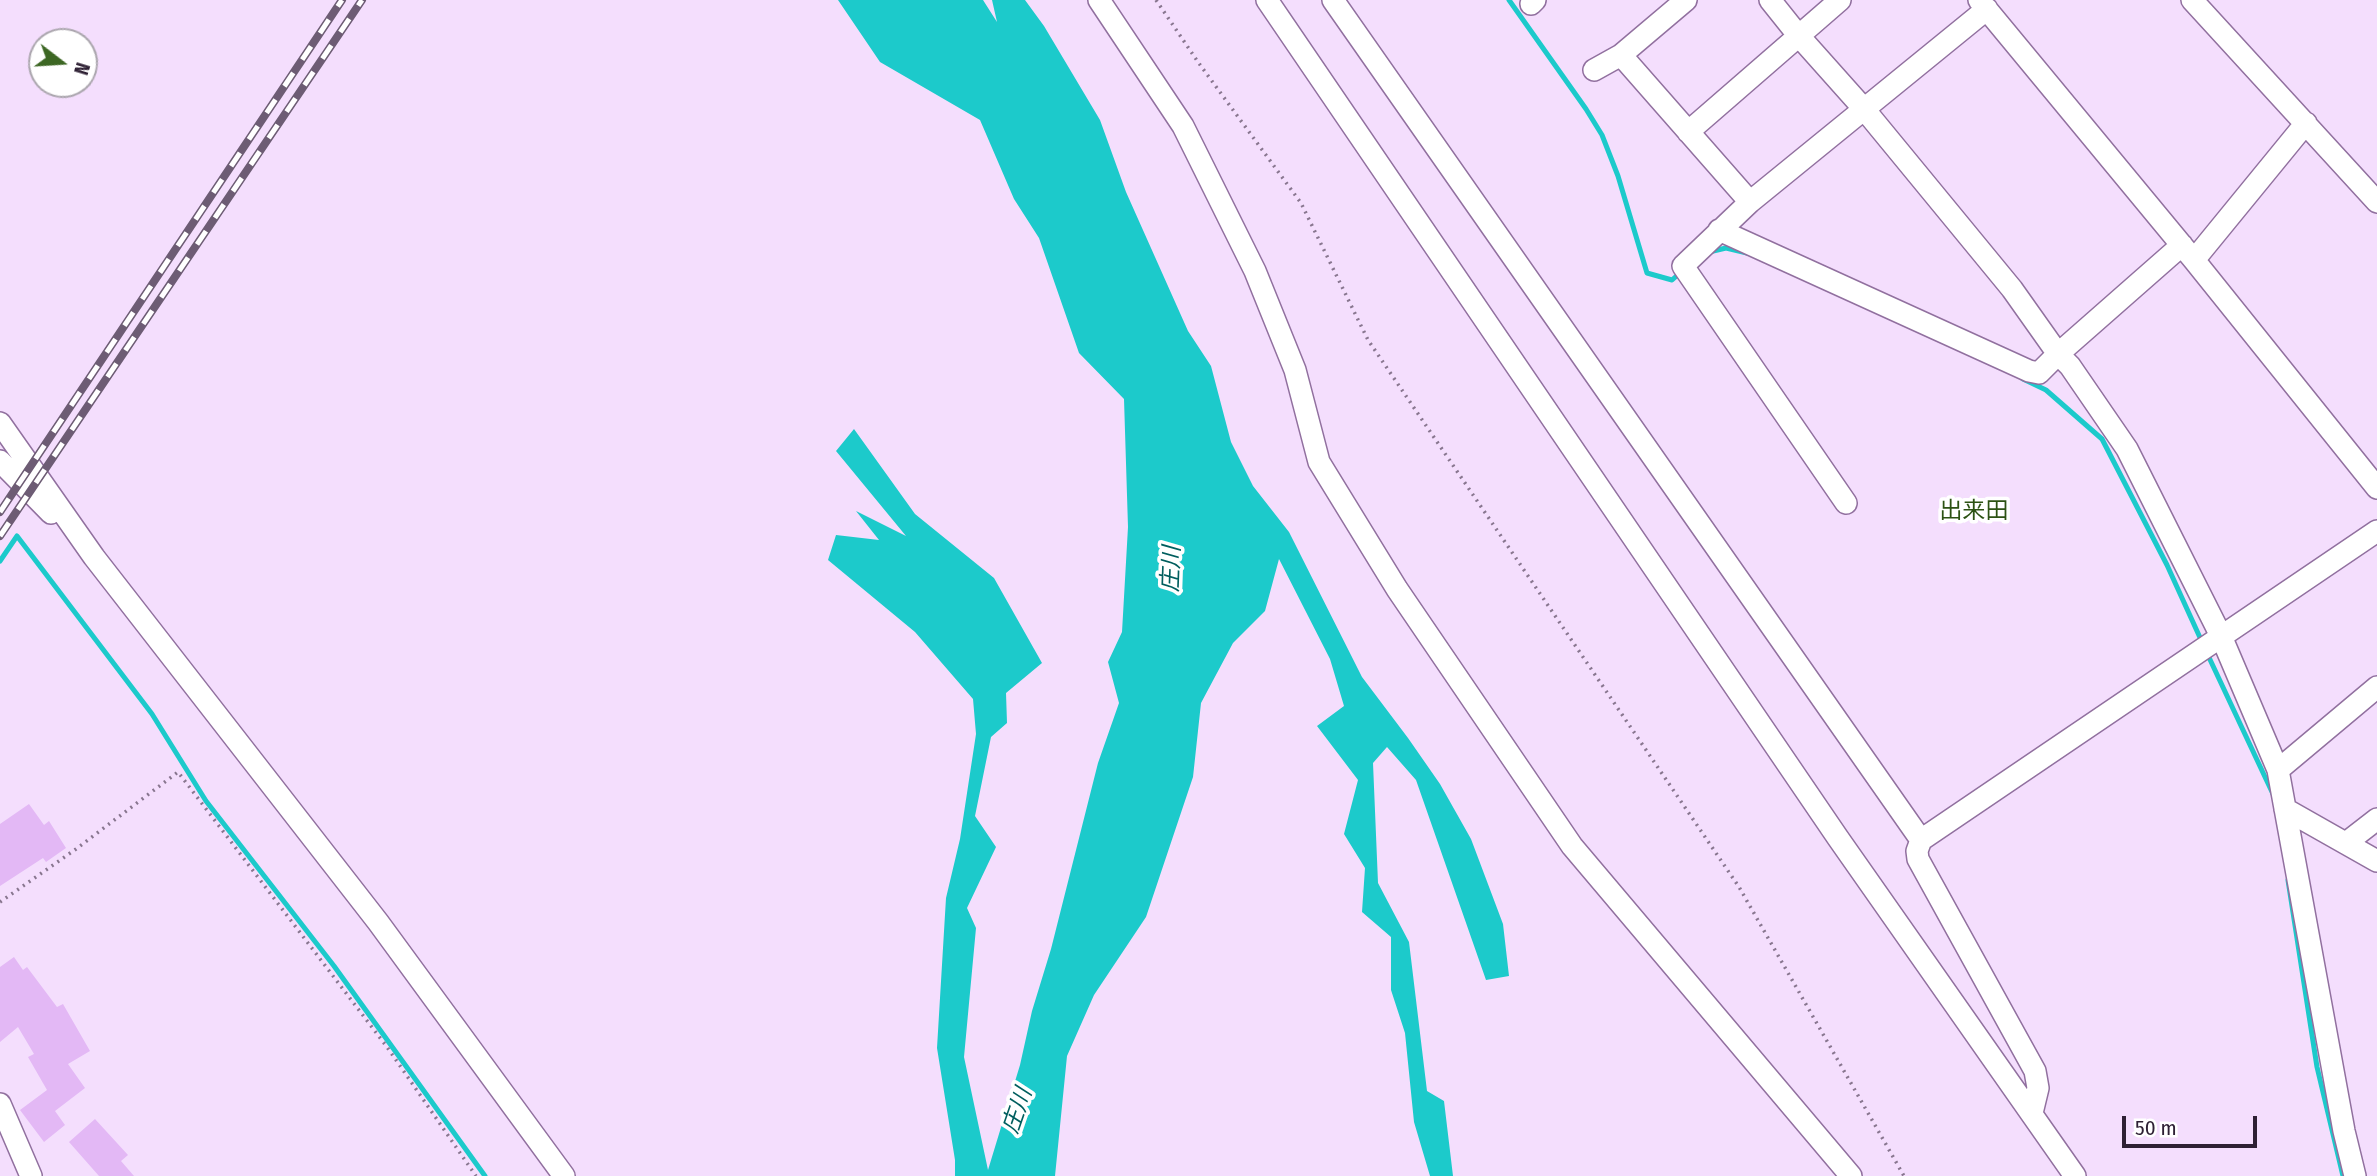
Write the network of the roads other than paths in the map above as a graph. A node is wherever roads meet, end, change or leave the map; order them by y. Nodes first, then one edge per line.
1 (1099, 0) edge
2 (1267, 0) edge
3 (1333, 0) edge
4 (1685, 0) edge
5 (1770, 0) edge
6 (1840, 0) edge
7 (2192, 0) edge
8 (1983, 4) edge
9 (1798, 35) junction
10 (1621, 55) junction
11 (1594, 70) dead end
12 (1864, 109) junction
13 (2306, 123) junction
14 (1688, 132) junction
15 (2370, 177) edge
16 (1750, 202) junction
17 (2377, 202) edge
18 (1719, 230) junction
19 (2188, 253) junction
20 (2058, 354) junction
21 (0, 423) edge
22 (0, 461) edge
23 (2377, 488) edge
24 (1846, 503) dead end
25 (2377, 531) edge
26 (94, 557) junction
27 (2221, 636) junction
28 (2377, 687) edge
29 (2278, 770) junction
30 (2285, 809) junction
31 (2377, 819) edge
32 (1921, 840) junction
33 (2346, 843) junction
34 (2377, 861) edge
35 (0, 1104) edge
36 (2032, 1113) junction
37 (31, 1176) edge
38 (564, 1176) edge
39 (1851, 1176) edge
40 (2076, 1176) edge
41 (2355, 1176) edge

1 - 39 street
2 - 36 street
3 - 32 street
4 - 10 street
5 - 9 street
6 - 9 street
7 - 13 street
8 - 12 street
8 - 19 street
9 - 12 street
9 - 14 street
10 - 11 street
10 - 14 street
12 - 16 street
12 - 20 street
13 - 15 street
13 - 19 street
14 - 16 street
15 - 17 street
16 - 18 street
18 - 20 street
18 - 24 street
19 - 20 street
19 - 23 street
20 - 27 street
21 - 26 street
22 - 26 street
25 - 27 street
26 - 38 street
27 - 29 street
27 - 32 street
28 - 29 street
29 - 30 street
30 - 33 street
30 - 41 street
31 - 33 street
32 - 36 street
33 - 34 street
35 - 37 street
36 - 40 street

